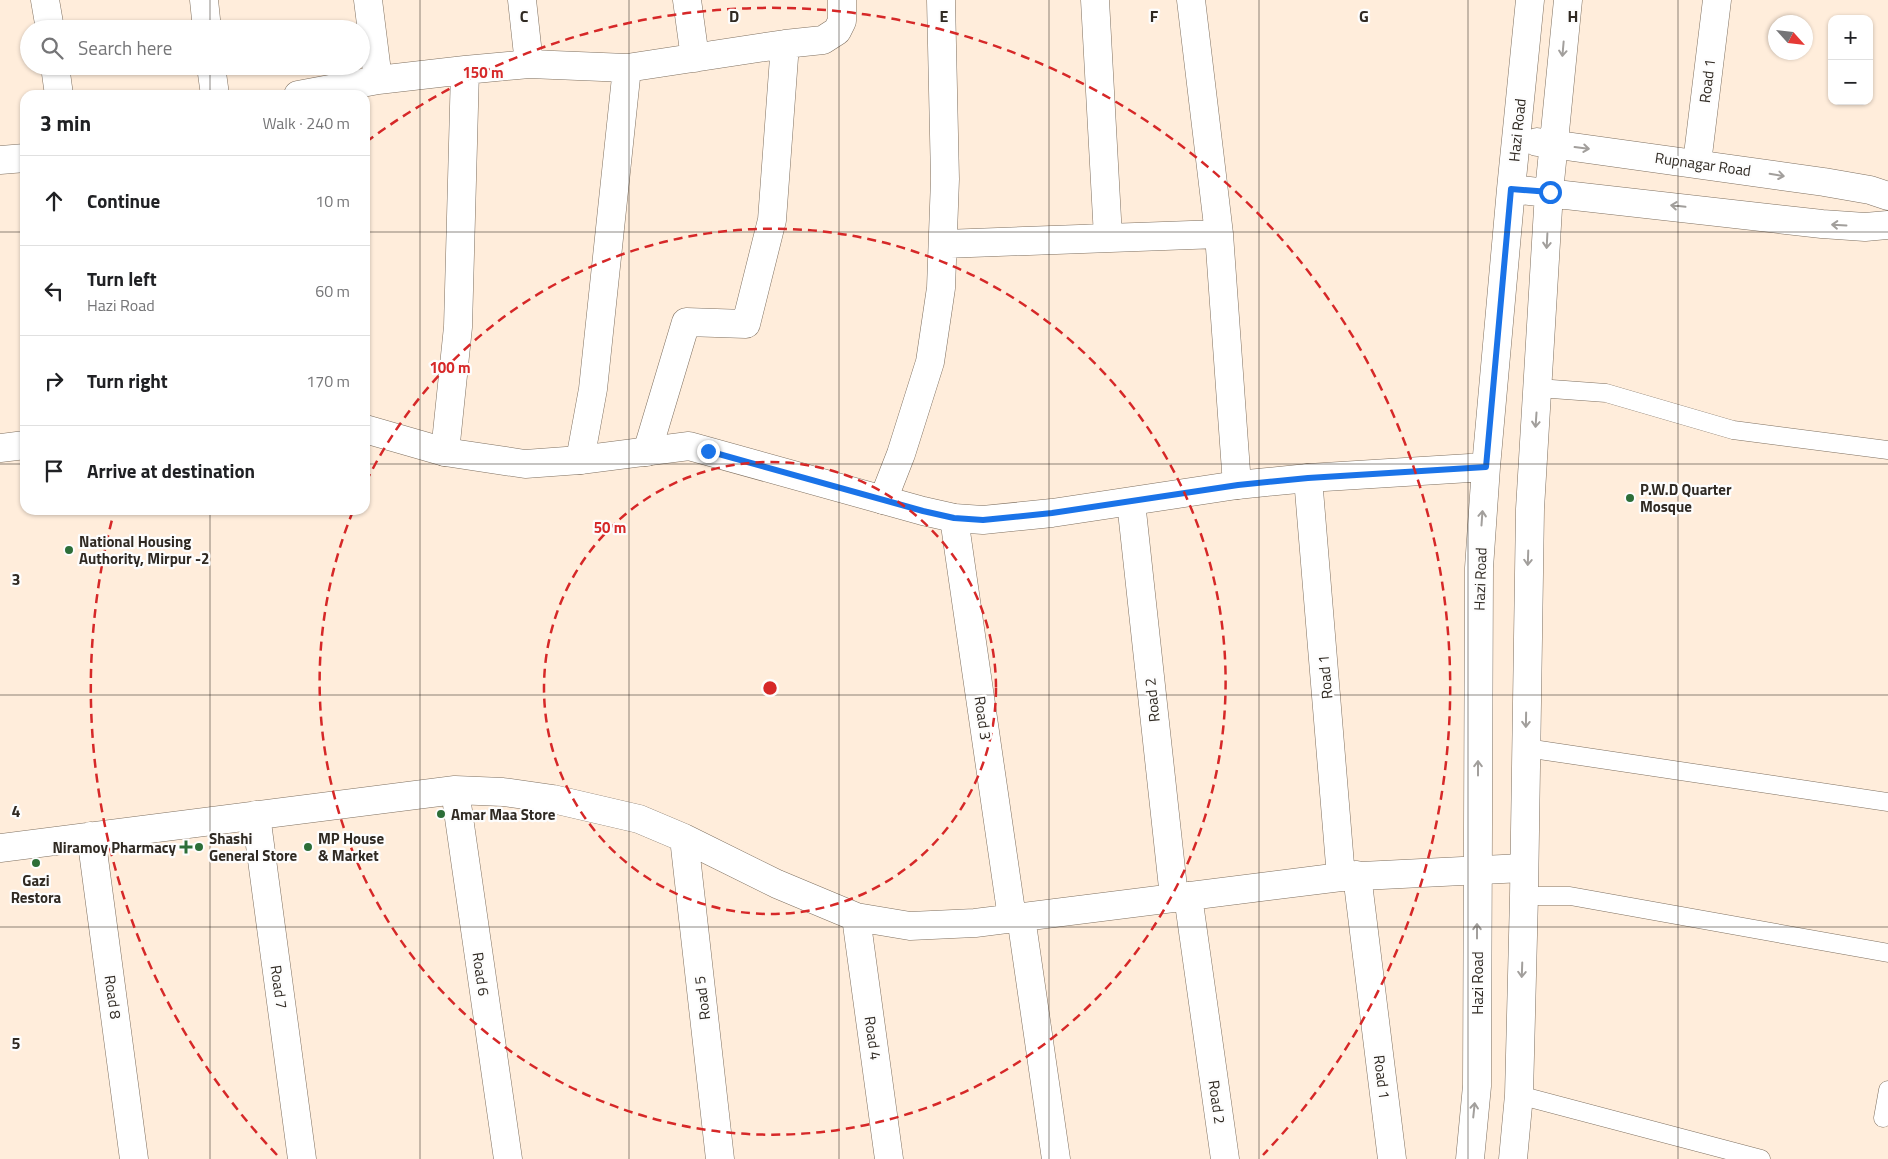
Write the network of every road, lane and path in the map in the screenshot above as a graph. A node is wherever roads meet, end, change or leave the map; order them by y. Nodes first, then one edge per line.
1 (46, 0) edge
2 (204, 0) edge
3 (368, 0) edge
4 (522, 0) edge
5 (687, 0) edge
6 (941, 0) edge
7 (1096, 0) edge
8 (1191, 0) edge
9 (1530, 0) edge
10 (1568, 0) edge
11 (1717, 0) edge
12 (845, 1) edge
13 (49, 20) edge
14 (206, 20) edge
15 (785, 44) junction
16 (695, 58) junction
17 (529, 64) junction
18 (627, 68) junction
19 (466, 70) junction
20 (56, 75) edge
21 (212, 75) edge
22 (378, 80) junction
23 (58, 90) edge
24 (214, 90) edge
25 (325, 90) edge
26 (1516, 140) junction
27 (1554, 144) junction
28 (20, 158) edge
29 (0, 160) edge
30 (1697, 162) junction
31 (1511, 189) junction
32 (1550, 192) junction
33 (1888, 196) edge
34 (1888, 225) edge
35 (1219, 234) junction
36 (1108, 238) junction
37 (944, 244) junction
38 (1538, 388) junction
39 (370, 430) edge
40 (20, 446) edge
41 (0, 448) edge
42 (1888, 450) edge
43 (445, 452) junction
44 (647, 452) junction
45 (580, 460) junction
46 (1486, 467) junction
47 (1308, 478) junction
48 (1238, 485) junction
49 (883, 500) junction
50 (1131, 502) junction
51 (954, 518) junction
52 (1526, 748) junction
53 (455, 790) junction
54 (1888, 802) edge
55 (256, 815) junction
56 (91, 836) junction
57 (684, 838) junction
58 (0, 848) edge
59 (1523, 868) junction
60 (1477, 870) junction
61 (1349, 876) junction
62 (1524, 896) junction
63 (1181, 897) junction
64 (856, 917) junction
65 (1016, 917) junction
66 (1888, 952) edge
67 (1888, 1090) edge
68 (1518, 1095) junction
69 (1883, 1118) dead end
70 (134, 1159) edge
71 (302, 1159) edge
72 (508, 1159) edge
73 (720, 1159) edge
74 (889, 1159) edge
75 (1056, 1159) edge
76 (1225, 1159) edge
77 (1392, 1159) edge
78 (1470, 1159) edge
79 (1513, 1159) edge
80 (1761, 1159) edge

1 - 13 street
2 - 14 street
3 - 22 street
4 - 17 street
5 - 16 street
6 - 37 street
7 - 36 street
8 - 35 street
9 - 26 street, Hazi Road
10 -> 27 street
11 - 30 street, Road 1
12 - 15 street
15 - 16 street
15 - 44 street
16 - 18 street
17 - 18 street
17 - 19 street
18 - 45 street
19 - 22 street
19 - 43 street
20 - 23 street
21 - 24 street
22 - 25 street
26 - 27 street, Rupnagar Road
26 - 31 street, Hazi Road
27 -> 30 street, Rupnagar Road
27 - 32 street
28 - 29 street
30 -> 33 street, Rupnagar Road
31 - 32 street
31 - 46 street, Hazi Road
34 -> 32 street
32 -> 38 street
35 - 36 street
35 - 48 street
36 - 37 street
37 - 49 street
38 - 42 lane
38 -> 52 street
39 - 43 street
40 - 41 street
43 - 45 street
44 - 45 street
44 - 49 street
46 - 47 street
60 -> 46 street, Hazi Road
47 - 48 street
47 - 61 street, Road 1
48 - 50 street
49 - 51 street
50 - 51 street
50 - 63 street, Road 2
51 - 65 street, Road 3
52 - 54 lane
52 - 59 street
53 - 55 street
53 - 57 street
53 - 72 street, Road 6
55 - 56 street
55 - 71 street, Road 7
56 - 58 street
56 - 70 street, Road 8
57 - 64 street
57 - 73 street, Road 5
59 - 60 street
59 - 62 street
60 - 61 street
78 -> 60 street, Hazi Road
61 - 63 street
61 - 77 street, Road 1
62 - 66 lane
62 -> 68 street
63 - 65 street
63 - 76 street, Road 2
64 - 65 street
64 - 74 street, Road 4
65 - 75 street, Road 3
67 - 69 lane
68 - 79 street
68 - 80 lane

